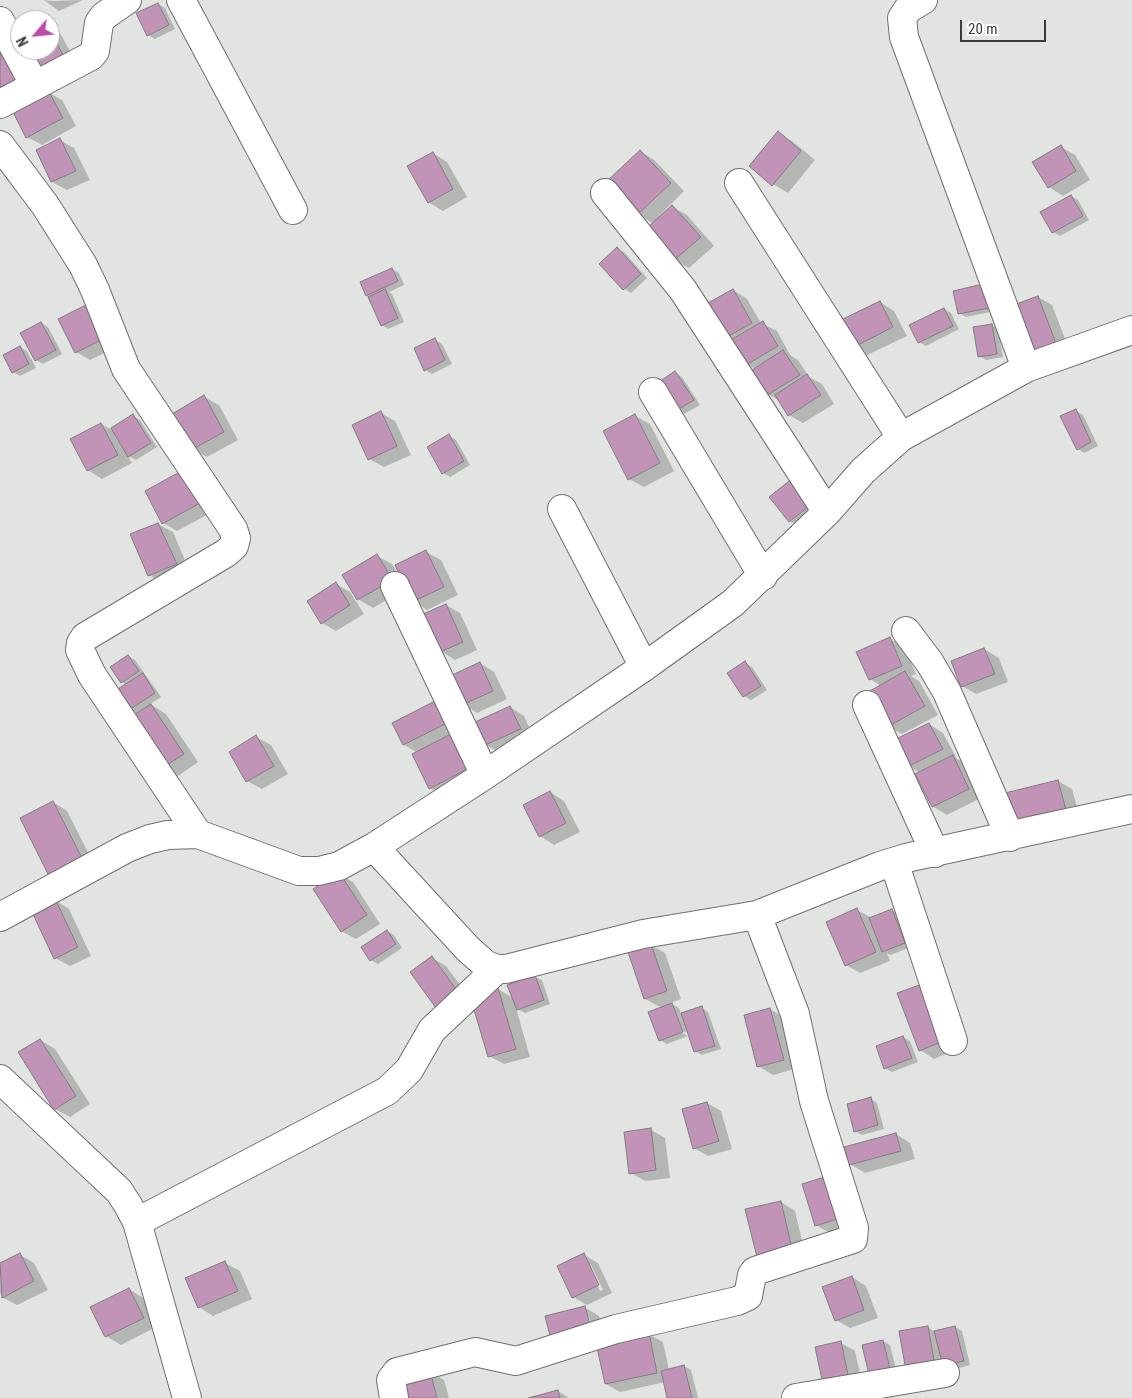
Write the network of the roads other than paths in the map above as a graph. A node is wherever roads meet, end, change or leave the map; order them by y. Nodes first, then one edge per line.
1 (127, 0) edge
2 (181, 0) edge
3 (923, 0) edge
4 (0, 21) edge
5 (35, 86) junction
6 (0, 104) edge
7 (0, 145) edge
8 (739, 183) dead end
9 (605, 193) dead end
10 (293, 210) dead end
11 (1132, 330) edge
12 (1026, 368) junction
13 (653, 392) dead end
14 (902, 437) junction
15 (562, 508) dead end
16 (827, 512) junction
17 (763, 576) junction
18 (395, 586) dead end
19 (906, 631) dead end
20 (644, 667) junction
21 (867, 705) dead end
22 (485, 775) junction
23 (1132, 808) edge
24 (198, 834) junction
25 (1010, 837) junction
26 (374, 847) junction
27 (935, 852) junction
28 (894, 862) junction
29 (757, 915) junction
30 (0, 917) edge
31 (497, 969) junction
32 (953, 1041) dead end
33 (0, 1079) edge
34 (137, 1222) junction
35 (945, 1373) dead end
36 (187, 1398) edge
37 (394, 1398) edge
38 (796, 1398) edge

1 - 5 street
2 - 10 street
3 - 12 street
4 - 5 street
5 - 6 street
7 - 24 street
8 - 14 street
9 - 16 street
11 - 12 street
12 - 14 street
13 - 17 street
14 - 16 street
15 - 20 street
16 - 17 street
17 - 20 street
18 - 22 street
19 - 25 street
20 - 22 street
21 - 27 street
22 - 26 street
23 - 25 street
24 - 26 street
24 - 30 street
25 - 27 street
26 - 31 street
27 - 28 street
28 - 29 street
28 - 32 street
29 - 31 street
29 - 37 street
31 - 34 street
33 - 34 street
34 - 36 street
35 - 38 street

